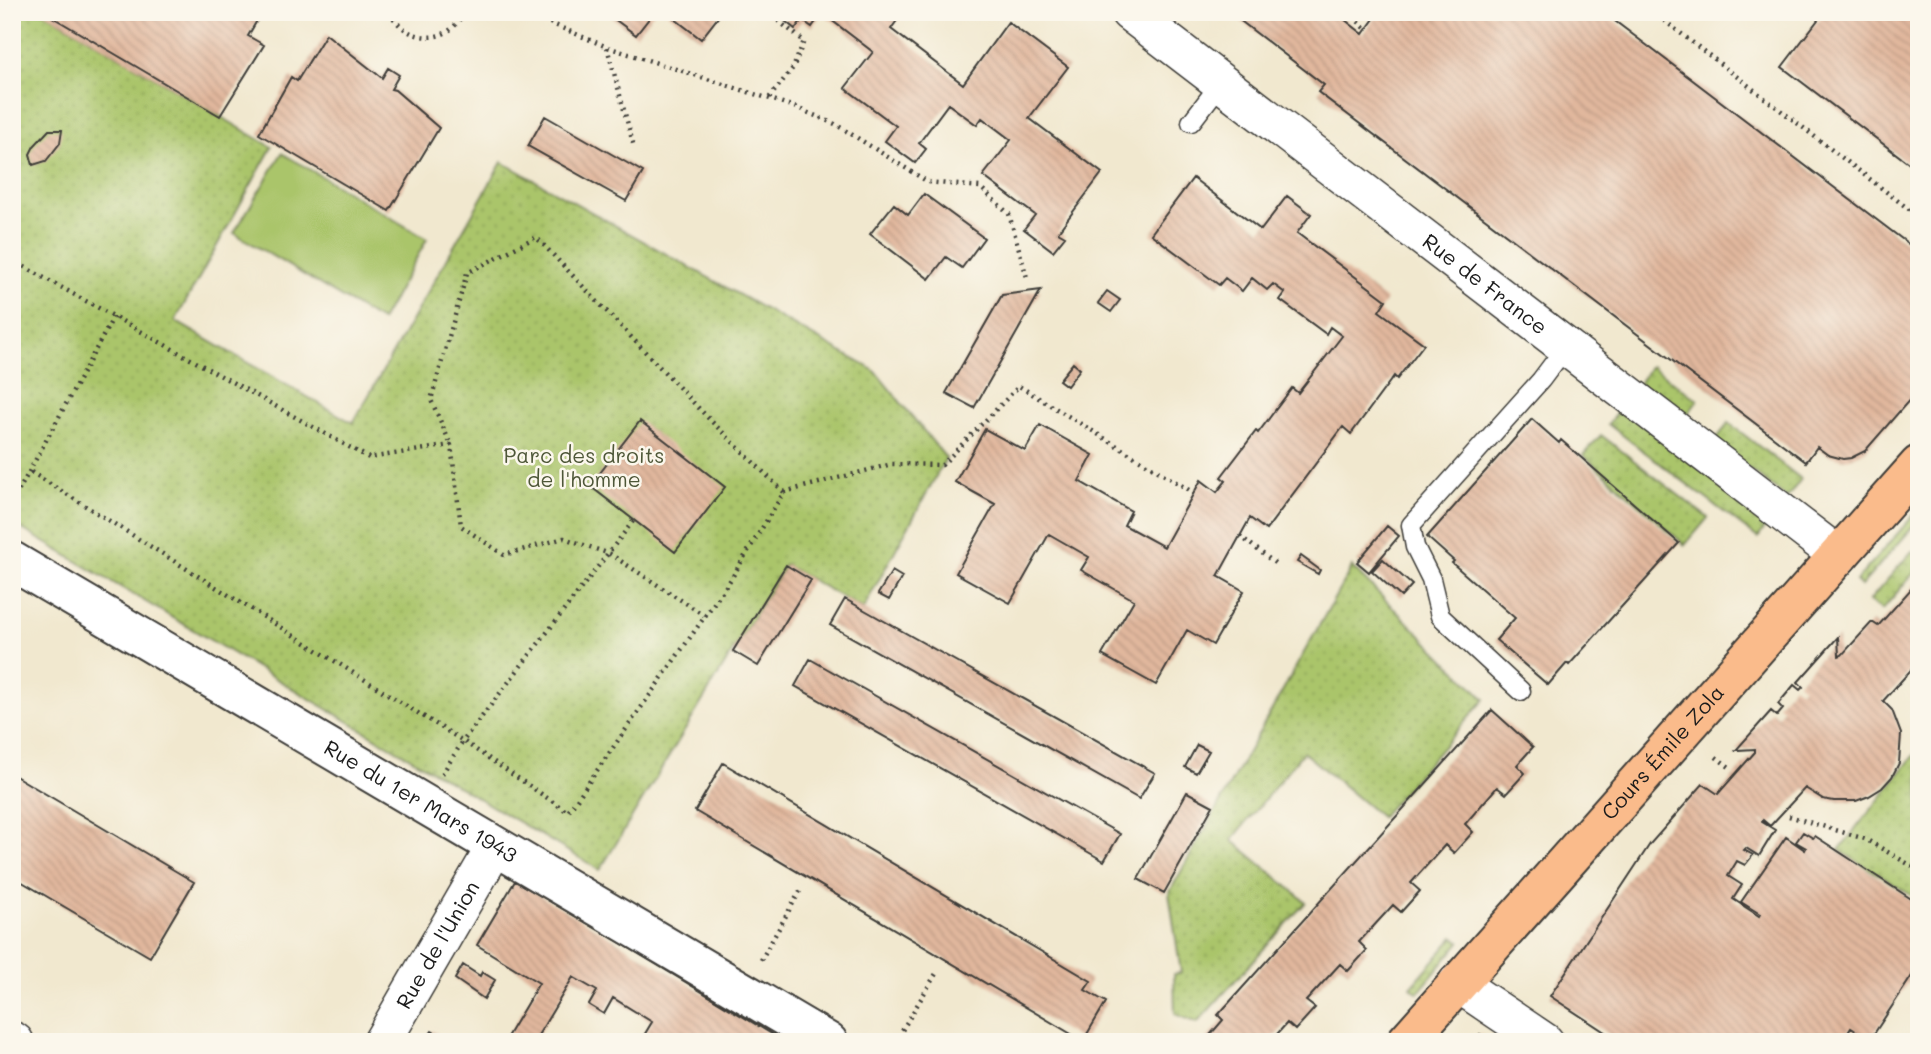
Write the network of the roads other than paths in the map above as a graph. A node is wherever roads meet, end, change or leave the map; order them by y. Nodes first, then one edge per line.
1 (1129, 12) edge
2 (1221, 83) junction
3 (1191, 122) dead end
4 (1565, 348) junction
5 (1919, 465) edge
6 (1839, 556) junction
7 (12, 561) edge
8 (1521, 691) dead end
9 (495, 847) junction
10 (1457, 983) junction
11 (382, 1042) edge
12 (828, 1042) edge
13 (1406, 1042) edge
14 (1545, 1042) edge

1 - 2 street, Rue de France
2 - 3 lane
2 - 4 street, Rue de France
4 - 6 street, Rue de France
4 - 8 lane
5 - 6 main road, Cours Émile Zola
6 - 10 main road, Cours Émile Zola
7 - 9 street, Rue du 1er Mars 1943
9 - 11 street, Rue de l'Union
9 - 12 street, Rue du 1er Mars 1943
10 - 13 main road, Cours Émile Zola
10 - 14 street

